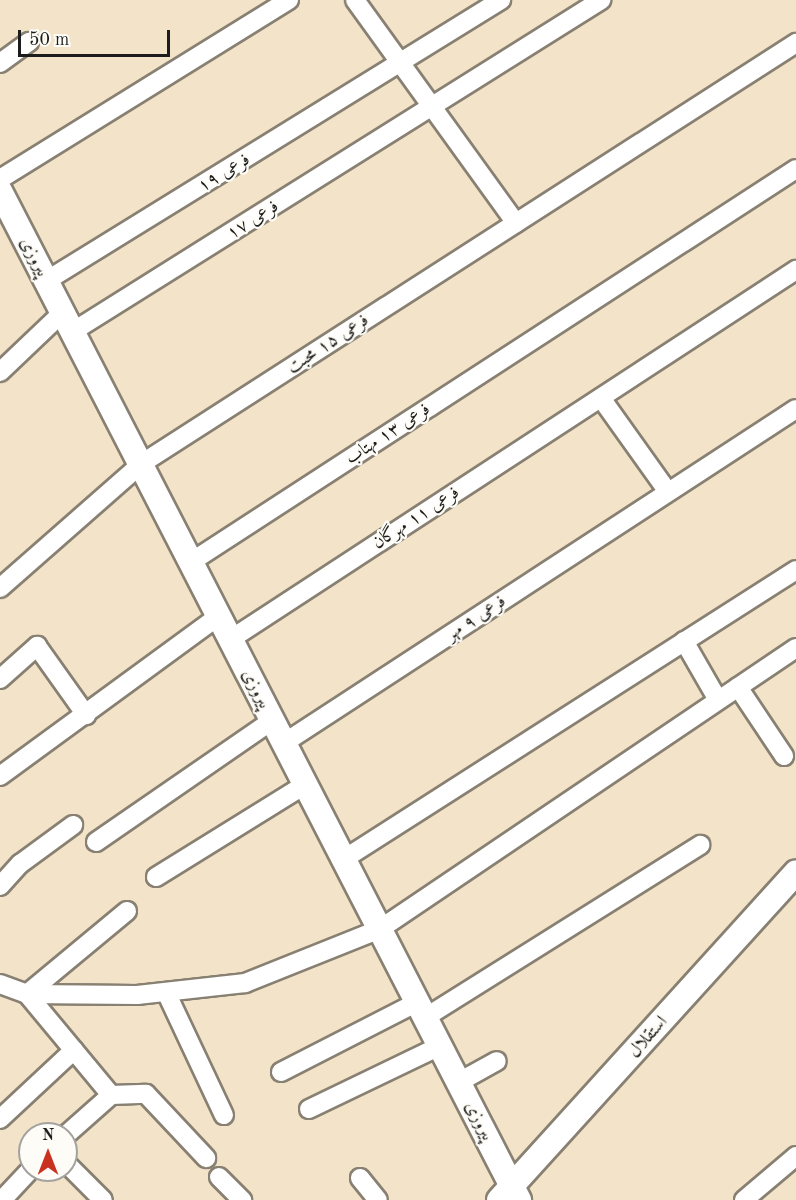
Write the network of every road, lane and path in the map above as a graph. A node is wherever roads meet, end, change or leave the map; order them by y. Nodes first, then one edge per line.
1 (289, 0) edge
2 (355, 0) edge
3 (501, 0) edge
4 (602, 0) edge
5 (29, 42) dead end
6 (796, 43) edge
7 (0, 63) edge
8 (401, 64) junction
9 (433, 108) junction
10 (796, 170) edge
11 (0, 179) edge
12 (0, 191) edge
13 (6, 217) edge
14 (516, 223) junction
15 (796, 270) edge
16 (46, 281) junction
17 (67, 322) junction
18 (0, 372) edge
19 (601, 398) junction
20 (796, 409) edge
21 (141, 464) junction
22 (668, 492) junction
23 (191, 562) junction
24 (796, 570) edge
25 (0, 588) edge
26 (219, 616) junction
27 (231, 639) junction
28 (684, 641) junction
29 (796, 648) edge
30 (0, 679) edge
31 (738, 687) junction
32 (718, 700) junction
33 (86, 715) junction
34 (273, 720) junction
35 (284, 743) junction
36 (784, 756) dead end
37 (0, 776) edge
38 (306, 784) junction
39 (73, 825) dead end
40 (96, 842) dead end
41 (700, 845) dead end
42 (344, 859) junction
43 (796, 873) edge
44 (156, 878) dead end
45 (0, 886) edge
46 (127, 911) dead end
47 (380, 929) junction
48 (0, 984) edge
49 (166, 992) junction
50 (27, 994) junction
51 (422, 1010) junction
52 (440, 1046) junction
53 (74, 1050) junction
54 (497, 1061) dead end
55 (281, 1072) dead end
56 (459, 1082) junction
57 (111, 1095) junction
58 (309, 1109) dead end
59 (224, 1115) dead end
60 (0, 1119) edge
61 (78, 1124) edge
62 (796, 1156) edge
63 (206, 1158) dead end
64 (78, 1175) edge
65 (219, 1177) dead end
66 (360, 1178) dead end
67 (19, 1182) edge
68 (510, 1195) edge
69 (2, 1200) edge
70 (103, 1200) edge
71 (242, 1200) edge
72 (378, 1200) edge
73 (744, 1200) edge

1 - 11 street
2 - 8 street
3 - 8 street, فرعی ۱۹
4 - 9 street, فرعی ۱۷
5 - 7 street
6 - 14 street, فرعی ۱۵ محبت
8 - 9 street
8 - 16 street, فرعی ۱۹
9 - 14 street
9 - 17 street, فرعی ۱۷
10 - 23 street, فرعی ۱۳ مهتاب
12 - 13 street, پیروزی
13 - 16 street, پیروزی
14 - 21 street, فرعی ۱۵ محبت
15 - 19 street, فرعی ۱۱ مهرگان
16 - 17 street, پیروزی
17 - 18 street, فرعی ۱۷
17 - 21 street, پیروزی
19 - 22 street
19 - 27 street, فرعی ۱۱ مهرگان
20 - 22 street, فرعی ۹ مهر
21 - 23 street, پیروزی
21 - 25 street, فرعی ۱۵ محبت
22 - 35 street, فرعی ۹ مهر
23 - 26 street, پیروزی
24 - 28 street
26 - 27 street, پیروزی
26 - 33 street
27 - 34 street, پیروزی
28 - 32 street
28 - 42 street
29 - 31 street
30 - 33 street
31 - 32 street
31 - 36 street
32 - 47 street
33 - 37 street
34 - 35 street, پیروزی
34 - 40 street
35 - 38 street, پیروزی
38 - 42 street, پیروزی
38 - 44 street
39 - 45 street
41 - 51 street
42 - 47 street, پیروزی
43 - 68 street, استقلال
46 - 50 street
47 - 49 street
47 - 51 street, پیروزی
48 - 50 street
49 - 50 street
49 - 59 street
50 - 53 street
51 - 52 street, پیروزی
51 - 55 street
52 - 56 street, پیروزی
52 - 58 street
53 - 57 street
53 - 60 street
54 - 56 street
56 - 68 street, پیروزی
57 - 61 street
57 - 63 street
62 - 73 street
64 - 70 street
65 - 71 street
66 - 72 street
67 - 69 street

